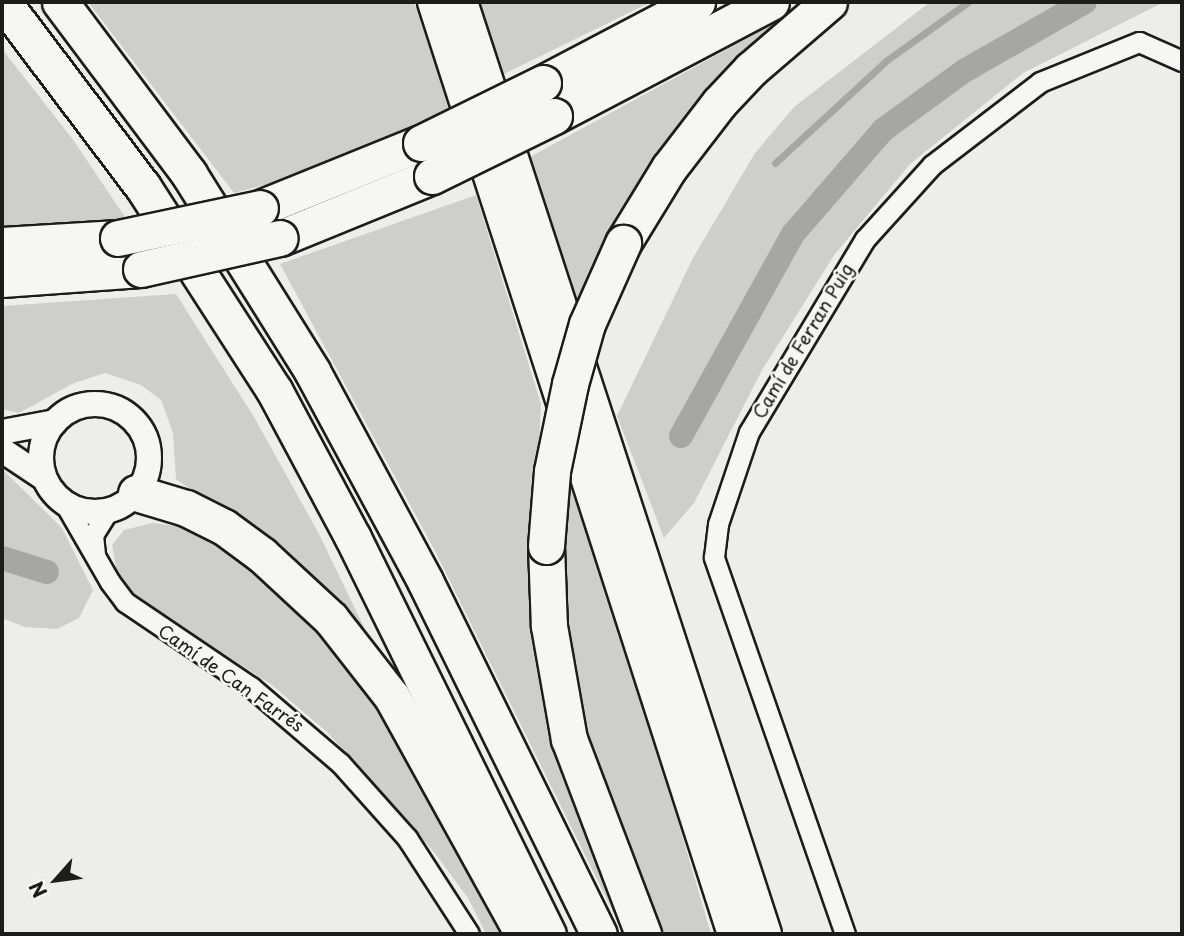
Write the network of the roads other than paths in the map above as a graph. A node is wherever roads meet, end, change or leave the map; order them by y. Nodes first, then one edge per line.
1 (3, 2) edge
2 (60, 2) edge
3 (434, 2) edge
4 (461, 2) edge
5 (697, 2) edge
6 (771, 2) edge
7 (829, 2) edge
8 (1182, 61) edge
9 (2, 245) edge
10 (2, 279) edge
11 (55, 422) junction
12 (2, 432) edge
13 (2, 450) edge
14 (44, 478) junction
15 (122, 502) junction
16 (65, 503) junction
17 (96, 555) junction
18 (469, 934) edge
19 (523, 934) edge
20 (548, 934) edge
21 (599, 934) edge
22 (643, 934) edge
23 (734, 934) edge
24 (765, 934) edge
25 (845, 934) edge

1 - 20 highway
2 - 21 highway
3 - 23 highway
4 - 24 highway
5 - 9 highway, bridge
6 - 10 highway, bridge
7 - 22 highway, bridge
8 - 25 street, Camí de Ferran Puig
11 - 12 street
11 - 14 street
11 - 15 street
13 - 14 street
14 - 16 street
15 - 16 street
15 - 17 street
15 - 19 highway
16 - 17 street, Camí de Can Farrés
17 - 18 street, Camí de Can Farrés

